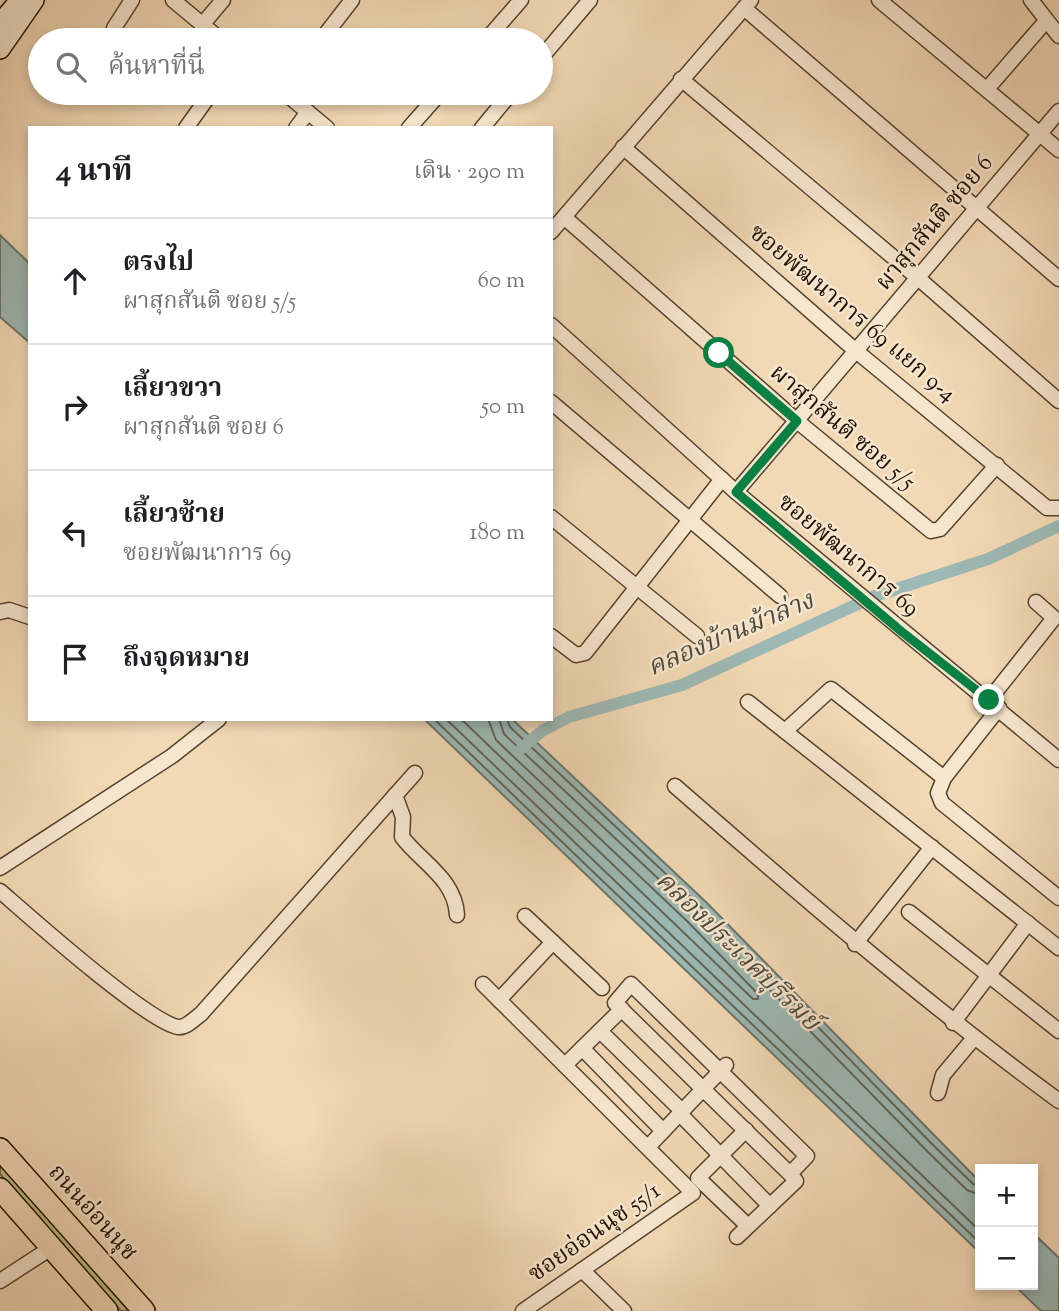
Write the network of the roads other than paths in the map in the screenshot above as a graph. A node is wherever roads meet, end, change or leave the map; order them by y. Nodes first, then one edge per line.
1 (19, 0) edge
2 (34, 0) edge
3 (132, 0) edge
4 (173, 0) edge
5 (223, 0) edge
6 (352, 0) edge
7 (521, 0) edge
8 (590, 0) edge
9 (879, 0) edge
10 (1031, 0) edge
11 (748, 4) edge
12 (1046, 21) junction
13 (0, 24) edge
14 (202, 25) junction
15 (114, 28) dead end
16 (206, 28) edge
17 (330, 28) edge
18 (496, 28) edge
19 (1059, 36) edge
20 (553, 44) edge
21 (0, 49) edge
22 (681, 79) junction
23 (987, 89) junction
24 (202, 105) edge
25 (300, 105) edge
26 (429, 105) edge
27 (501, 105) edge
28 (1059, 111) edge
29 (309, 112) junction
30 (187, 126) edge
31 (298, 126) edge
32 (325, 126) edge
33 (411, 126) edge
34 (484, 126) edge
35 (1040, 134) junction
36 (623, 147) junction
37 (1059, 150) edge
38 (977, 208) junction
39 (564, 217) junction
40 (553, 230) edge
41 (918, 278) junction
42 (1059, 279) edge
43 (553, 327) edge
44 (856, 351) junction
45 (1059, 401) edge
46 (553, 404) edge
47 (797, 421) junction
48 (997, 465) junction
49 (722, 479) junction
50 (736, 492) junction
51 (1057, 509) edge
52 (553, 519) edge
53 (689, 521) junction
54 (635, 586) junction
55 (780, 596) dead end
56 (1036, 602) dead end
57 (0, 612) edge
58 (28, 617) edge
59 (1057, 620) edge
60 (697, 636) dead end
61 (553, 638) edge
62 (748, 702) dead end
63 (994, 704) junction
64 (216, 721) edge
65 (785, 731) junction
66 (1059, 760) edge
67 (415, 773) dead end
68 (944, 778) junction
69 (675, 786) dead end
70 (395, 795) junction
71 (932, 847) junction
72 (0, 868) edge
73 (0, 891) edge
74 (1059, 898) edge
75 (909, 912) dead end
76 (457, 915) dead end
77 (525, 916) dead end
78 (1027, 923) junction
79 (553, 942) junction
80 (855, 944) junction
81 (1059, 948) edge
82 (989, 975) junction
83 (483, 984) dead end
84 (602, 988) dead end
85 (499, 1000) junction
86 (622, 1009) junction
87 (953, 1023) junction
88 (600, 1031) junction
89 (1059, 1031) edge
90 (974, 1038) junction
91 (582, 1048) junction
92 (565, 1065) junction
93 (724, 1067) junction
94 (704, 1088) junction
95 (939, 1093) dead end
96 (1059, 1101) edge
97 (681, 1112) junction
98 (746, 1130) junction
99 (663, 1131) junction
100 (648, 1147) junction
101 (0, 1149) edge
102 (721, 1156) junction
103 (790, 1174) junction
104 (0, 1189) edge
105 (770, 1206) junction
106 (748, 1226) junction
107 (737, 1237) dead end
108 (51, 1248) junction
109 (582, 1270) junction
110 (0, 1281) edge
111 (107, 1311) edge
112 (144, 1311) edge
113 (523, 1311) edge
114 (624, 1311) edge

1 - 13 main road
2 - 21 main road
3 - 15 street
4 - 14 street
5 - 14 street
6 - 17 street
7 - 18 street
8 - 20 street
9 - 23 street
10 - 12 street
11 - 22 street
11 - 38 street
12 - 19 street
12 - 23 street
14 - 16 street
22 - 36 street
22 - 41 street
23 - 35 street
24 - 30 street
25 - 29 street
26 - 33 street
27 - 34 street
28 - 35 street, ผาสุกสันติ ซอย 6
29 - 31 street
29 - 32 street
35 - 37 street
35 - 38 street, ผาสุกสันติ ซอย 6
36 - 39 street
36 - 44 street, ซอยพัฒนาการ 69 แยก 9-4
38 - 41 street, ผาสุกสันติ ซอย 6
38 - 42 street
39 - 40 street
39 - 47 street, ผาสุกสันติ ซอย 5/5
41 - 44 street, ผาสุกสันติ ซอย 6
41 - 45 street
43 - 49 street, ซอยพัฒนาการ 69
44 - 47 street, ผาสุกสันติ ซอย 6
44 - 48 street, ซอยพัฒนาการ 69 แยก 9-4
46 - 53 street
47 - 48 street, ผาสุกสันติ ซอย 5/5
47 - 50 street, ผาสุกสันติ ซอย 6
48 - 51 street, ซอยพัฒนาการ 69 แยก 9-4
49 - 50 street, ซอยพัฒนาการ 69
49 - 53 street
50 - 63 street, ซอยพัฒนาการ 69
52 - 54 street
53 - 54 street
53 - 55 street
54 - 60 street
54 - 61 street
56 - 59 street
57 - 58 street
59 - 63 street
62 - 65 street
63 - 66 street, ซอยพัฒนาการ 69
63 - 68 street
64 - 72 street
65 - 68 street
65 - 71 street
67 - 70 street
68 - 74 street
69 - 80 street
70 - 73 street
70 - 76 street
71 - 78 street
71 - 80 street
75 - 82 street
77 - 79 street
78 - 81 street
78 - 82 street
79 - 84 street
79 - 85 street
80 - 87 street
82 - 87 street
82 - 89 street
83 - 85 street
85 - 92 street
86 - 88 street
86 - 93 street
86 - 94 street
87 - 90 street
88 - 91 street
88 - 97 street
90 - 95 street
90 - 96 street
91 - 92 street
91 - 99 street
92 - 100 street
93 - 94 street
93 - 103 street
94 - 97 street
94 - 98 street
97 - 99 street
97 - 102 street
98 - 102 street
98 - 103 street
99 - 100 street
100 - 109 street, ซอยอ่อนนุช 55/1
101 - 112 main road, ถนนอ่อนนุช
102 - 105 street
102 - 106 street
103 - 105 street
104 - 108 main road
105 - 106 street
106 - 107 street
108 - 110 street
108 - 111 main road
109 - 113 street, ซอยอ่อนนุช 55/1
109 - 114 street

